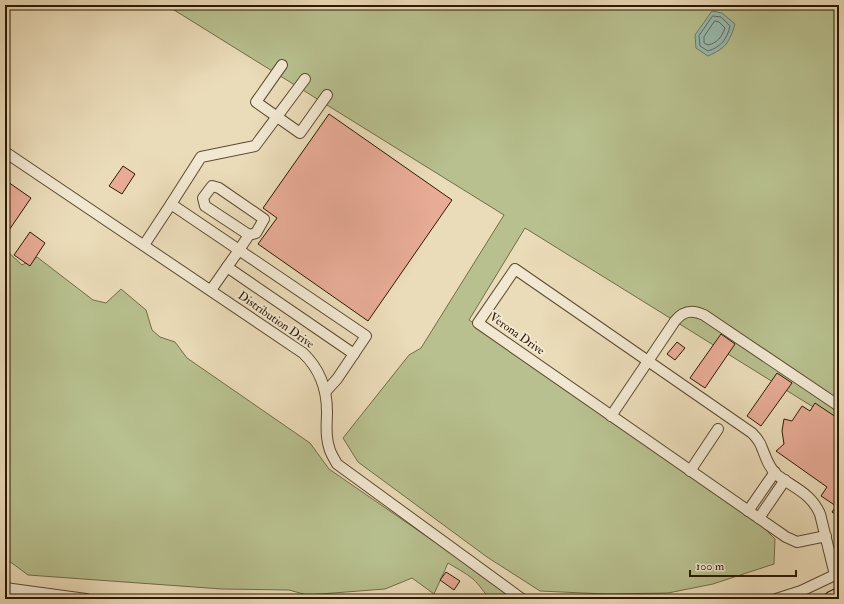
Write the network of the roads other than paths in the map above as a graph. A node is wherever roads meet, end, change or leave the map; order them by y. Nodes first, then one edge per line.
1 (282, 65) dead end
2 (305, 79) dead end
3 (327, 95) dead end
4 (278, 117) junction
5 (5, 152) edge
6 (171, 204) junction
7 (249, 235) junction
8 (144, 245) junction
9 (239, 250) junction
10 (227, 267) junction
11 (211, 290) junction
12 (354, 354) junction
13 (648, 361) junction
14 (326, 391) junction
15 (839, 406) edge
16 (611, 416) junction
17 (718, 429) dead end
18 (690, 471) junction
19 (775, 472) junction
20 (785, 480) junction
21 (748, 511) junction
22 (758, 518) junction
23 (826, 536) junction
24 (837, 574) edge
25 (5, 588) edge
26 (839, 595) edge
27 (86, 599) edge
28 (522, 599) edge
29 (776, 599) edge
30 (831, 599) edge

1 - 4 street
2 - 4 street
3 - 4 street
4 - 6 street
5 - 8 street, Distribution Drive
6 - 8 street
6 - 9 street
7 - 7 street
7 - 9 street
8 - 11 street, Distribution Drive
9 - 10 street
9 - 12 street
10 - 11 street
10 - 12 street
11 - 14 street, Distribution Drive
12 - 14 street
13 - 15 street
13 - 16 street
13 - 16 street, Verona Drive
13 - 19 street, Verona Drive
14 - 28 street, Distribution Drive
16 - 18 street, Verona Drive
17 - 18 street
18 - 21 street, Verona Drive
19 - 20 street, Verona Drive
19 - 21 street
20 - 22 street
20 - 23 street, Verona Drive
21 - 22 street, Verona Drive
22 - 23 street, Verona Drive
23 - 24 street, Verona Drive
24 - 29 street
25 - 27 street
26 - 30 highway

